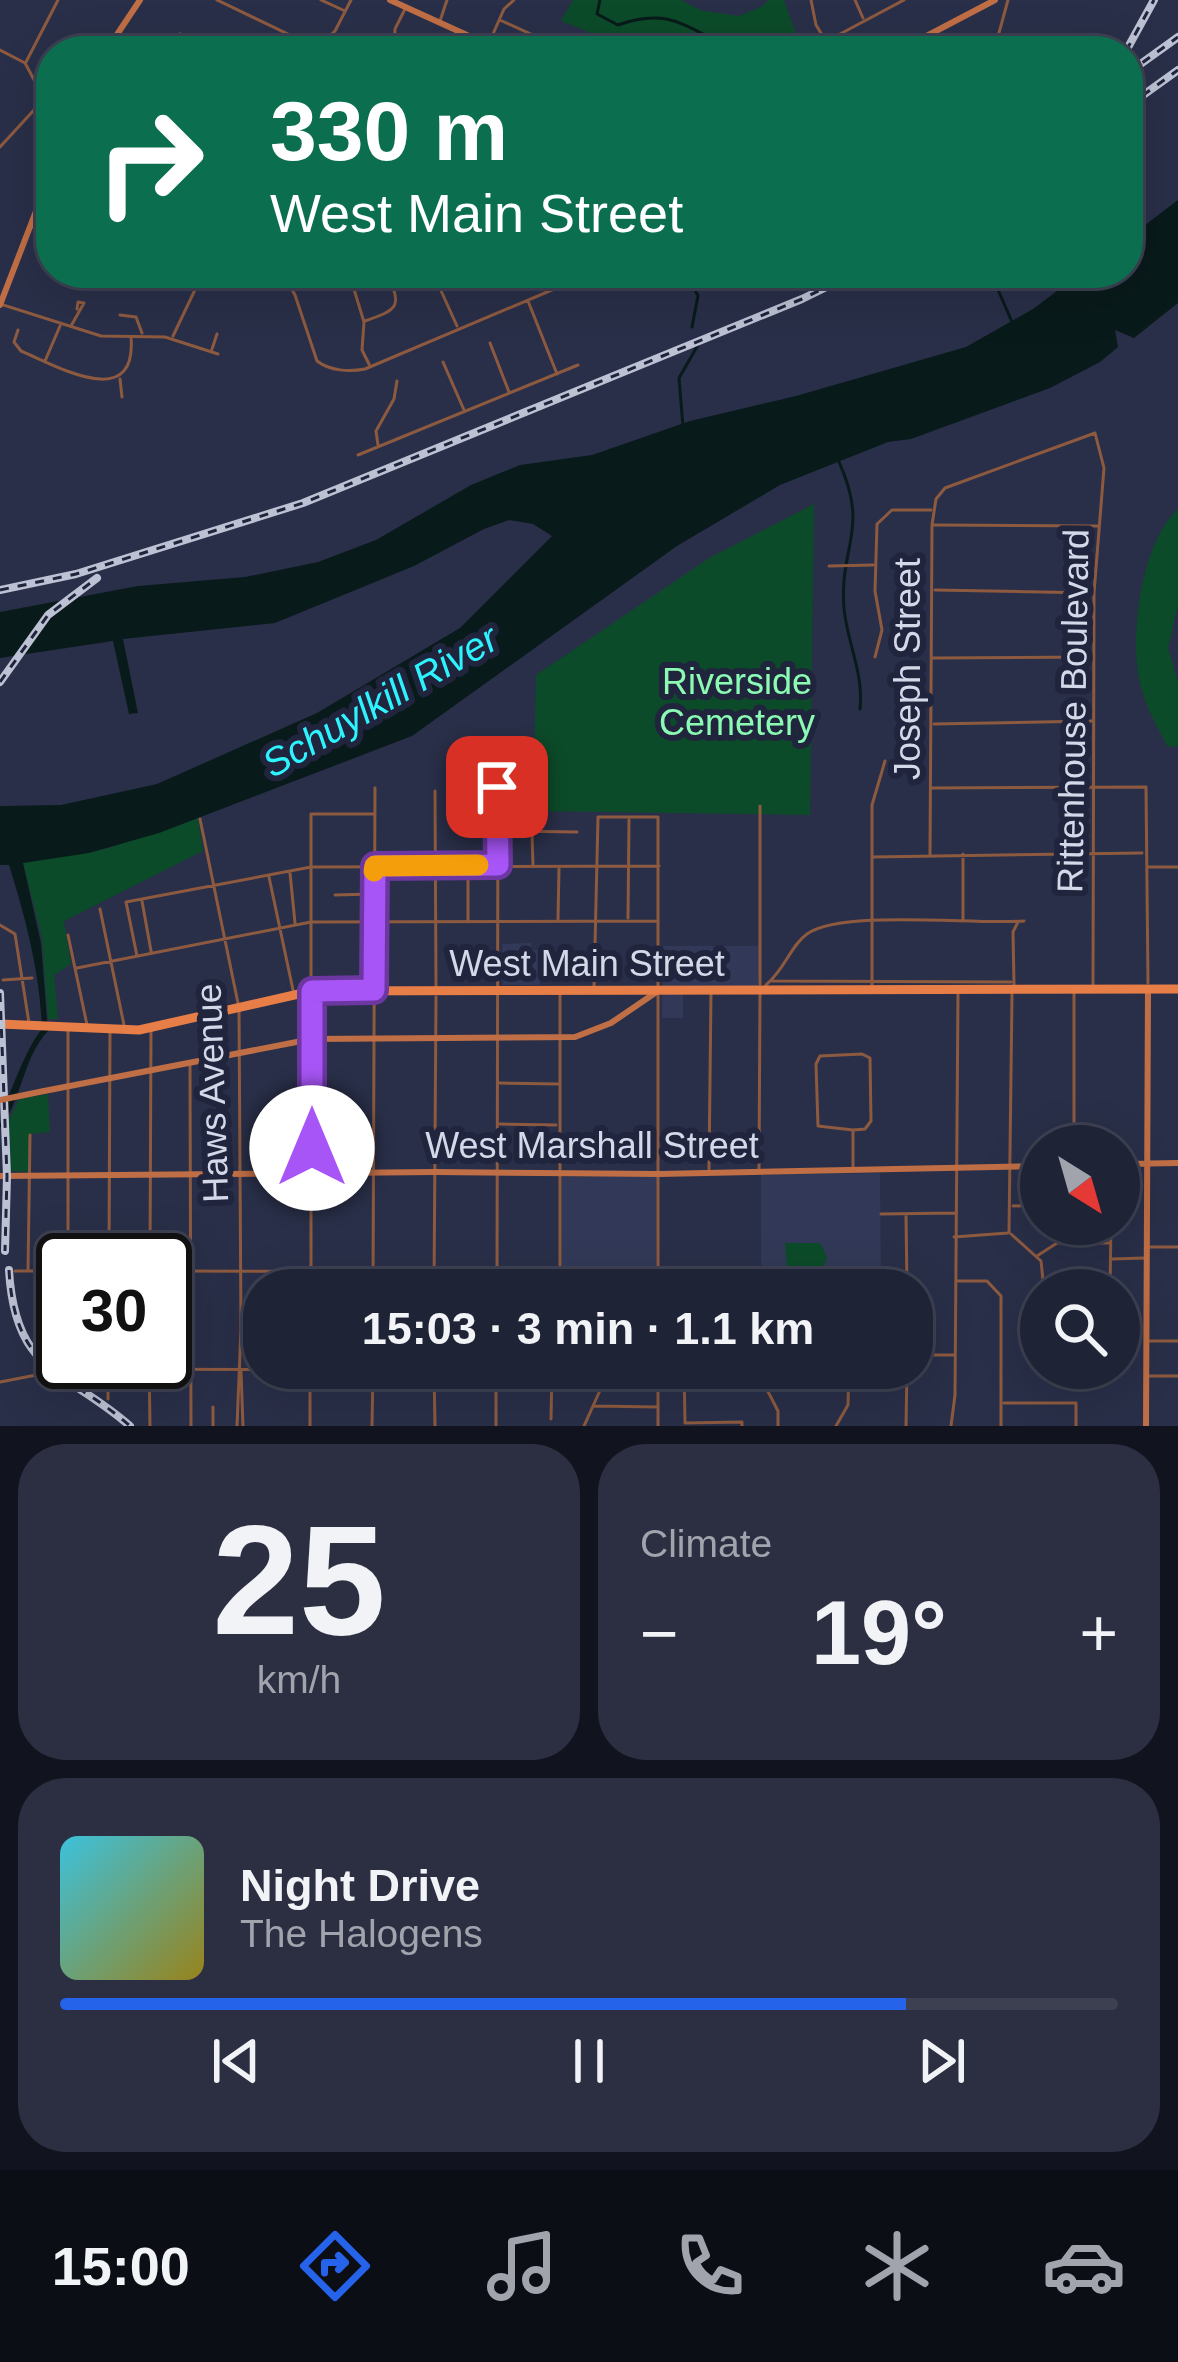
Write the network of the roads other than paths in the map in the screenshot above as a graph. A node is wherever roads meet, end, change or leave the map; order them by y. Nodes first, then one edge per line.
1 (58, 0) edge
2 (140, 0) edge
3 (217, 0) edge
4 (321, 0) edge
5 (351, 0) edge
6 (390, 0) edge
7 (447, 0) edge
8 (514, 0) edge
9 (811, 0) edge
10 (855, 0) edge
11 (902, 0) edge
12 (995, 0) edge
13 (1009, 0) edge
14 (406, 7) junction
15 (345, 11) junction
16 (500, 20) junction
17 (863, 20) junction
18 (439, 22) junction
19 (39, 36) edge
20 (116, 36) edge
21 (289, 36) edge
22 (330, 36) edge
23 (395, 36) edge
24 (470, 36) edge
25 (492, 36) edge
26 (535, 36) edge
27 (822, 36) edge
28 (835, 36) edge
29 (931, 36) edge
30 (998, 36) edge
31 (36, 42) edge
32 (0, 50) edge
33 (25, 63) junction
34 (36, 79) edge
35 (36, 103) edge
36 (0, 146) edge
37 (36, 212) edge
38 (31, 225) junction
39 (36, 228) edge
40 (196, 288) edge
41 (291, 288) edge
42 (354, 288) edge
43 (394, 288) edge
44 (440, 288) edge
45 (554, 288) edge
46 (527, 299) junction
47 (0, 305) edge
48 (77, 309) dead end
49 (120, 315) dead end
50 (364, 322) junction
51 (61, 325) junction
52 (70, 327) junction
53 (457, 327) junction
54 (17, 330) dead end
55 (218, 334) dead end
56 (142, 336) junction
57 (131, 337) junction
58 (172, 338) junction
59 (490, 343) dead end
60 (211, 351) junction
61 (218, 354) dead end
62 (45, 361) junction
63 (443, 362) dead end
64 (578, 365) dead end
65 (370, 366) junction
66 (557, 374) junction
67 (119, 377) junction
68 (398, 381) dead end
69 (510, 393) junction
70 (122, 397) dead end
71 (464, 412) junction
72 (1095, 434) joint
73 (379, 447) junction
74 (358, 455) dead end
75 (933, 510) junction
76 (932, 525) junction
77 (1100, 526) junction
78 (830, 566) dead end
79 (875, 566) junction
80 (933, 590) junction
81 (1094, 592) junction
82 (875, 657) dead end
83 (932, 658) junction
84 (1093, 658) junction
85 (1092, 722) junction
86 (932, 724) junction
87 (885, 761) dead end
88 (1093, 786) junction
89 (497, 787) dead end
90 (375, 788) dead end
91 (931, 788) junction
92 (435, 791) dead end
93 (760, 806) dead end
94 (374, 814) junction
95 (424, 814) dead end
96 (435, 814) junction
97 (629, 818) junction
98 (200, 819) dead end
99 (499, 832) junction
100 (532, 832) junction
101 (577, 832) dead end
102 (1092, 853) junction
103 (1144, 853) junction
104 (930, 854) junction
105 (963, 854) junction
106 (874, 857) junction
107 (468, 865) junction
108 (498, 865) junction
109 (533, 865) junction
110 (560, 865) junction
111 (628, 865) junction
112 (375, 866) junction
113 (435, 866) junction
114 (597, 866) junction
115 (659, 866) junction
116 (1178, 866) edge
117 (311, 867) junction
118 (1146, 867) junction
119 (290, 871) junction
120 (268, 875) junction
121 (215, 885) junction
122 (374, 894) junction
123 (335, 895) dead end
124 (142, 899) junction
125 (100, 909) dead end
126 (374, 920) junction
127 (557, 920) junction
128 (596, 921) junction
129 (628, 921) junction
130 (659, 921) junction
131 (311, 922) junction
132 (435, 922) junction
133 (468, 922) junction
134 (498, 922) junction
135 (873, 922) junction
136 (963, 922) junction
137 (1008, 922) junction
138 (0, 925) edge
139 (295, 925) junction
140 (280, 928) junction
141 (1013, 932) junction
142 (68, 935) dead end
143 (226, 938) junction
144 (152, 953) junction
145 (136, 956) junction
146 (110, 961) junction
147 (77, 968) junction
148 (32, 978) dead end
149 (23, 979) junction
150 (3, 980) dead end
151 (771, 981) junction
152 (1012, 983) junction
153 (872, 985) junction
154 (1148, 989) junction
155 (1178, 989) edge
156 (374, 990) junction
157 (436, 990) junction
158 (498, 990) junction
159 (560, 990) junction
160 (594, 990) junction
161 (760, 990) junction
162 (1074, 990) junction
163 (1094, 990) junction
164 (312, 991) junction
165 (658, 991) junction
166 (711, 991) junction
167 (958, 991) junction
168 (294, 995) junction
169 (239, 1008) junction
170 (0, 1024) edge
171 (31, 1025) junction
172 (88, 1026) junction
173 (68, 1027) junction
174 (111, 1028) junction
175 (151, 1028) junction
176 (124, 1030) junction
177 (312, 1039) junction
178 (436, 1039) junction
179 (560, 1039) junction
180 (374, 1040) junction
181 (498, 1040) junction
182 (240, 1052) junction
183 (190, 1062) junction
184 (149, 1070) junction
185 (110, 1078) junction
186 (497, 1083) junction
187 (560, 1084) junction
188 (69, 1086) junction
189 (0, 1100) edge
190 (498, 1124) junction
191 (560, 1124) junction
192 (1074, 1125) edge
193 (853, 1130) junction
194 (30, 1135) dead end
195 (1140, 1162) edge
196 (1147, 1162) junction
197 (1178, 1163) edge
198 (1011, 1167) junction
199 (1020, 1167) edge
200 (957, 1168) junction
201 (853, 1170) junction
202 (435, 1172) junction
203 (759, 1172) junction
204 (373, 1173) junction
205 (497, 1173) junction
206 (559, 1173) junction
207 (709, 1173) junction
208 (28, 1174) junction
209 (68, 1174) junction
210 (110, 1174) junction
211 (150, 1174) junction
212 (190, 1174) junction
213 (241, 1174) junction
214 (312, 1174) junction
215 (659, 1174) junction
216 (0, 1177) edge
217 (1012, 1206) junction
218 (1020, 1206) edge
219 (956, 1213) junction
220 (881, 1214) dead end
221 (906, 1214) junction
222 (1009, 1232) junction
223 (68, 1233) edge
224 (109, 1233) edge
225 (150, 1233) edge
226 (189, 1233) edge
227 (954, 1237) junction
228 (1054, 1245) edge
229 (1110, 1245) edge
230 (1147, 1246) junction
231 (1178, 1246) edge
232 (1037, 1256) junction
233 (1147, 1258) junction
234 (1110, 1259) junction
235 (311, 1269) edge
236 (373, 1269) edge
237 (434, 1269) edge
238 (497, 1269) edge
239 (560, 1269) edge
240 (658, 1269) edge
241 (907, 1269) edge
242 (1043, 1269) edge
243 (1110, 1269) edge
244 (192, 1270) edge
245 (15, 1271) dead end
246 (28, 1271) junction
247 (36, 1271) edge
248 (240, 1271) junction
249 (954, 1281) junction
250 (1145, 1341) junction
251 (1178, 1341) edge
252 (933, 1355) edge
253 (955, 1355) junction
254 (192, 1369) edge
255 (240, 1369) junction
256 (36, 1373) edge
257 (1145, 1376) junction
258 (1178, 1376) edge
259 (0, 1382) edge
260 (108, 1389) edge
261 (149, 1389) edge
262 (192, 1389) edge
263 (310, 1389) edge
264 (373, 1389) edge
265 (434, 1389) edge
266 (496, 1389) edge
267 (551, 1389) edge
268 (598, 1389) edge
269 (658, 1389) edge
270 (684, 1389) edge
271 (767, 1389) edge
272 (848, 1389) edge
273 (907, 1389) edge
274 (108, 1400) dead end
275 (1002, 1403) junction
276 (593, 1406) junction
277 (213, 1407) dead end
278 (658, 1407) junction
279 (550, 1418) dead end
280 (836, 1425) edge
281 (150, 1426) edge
282 (191, 1426) edge
283 (213, 1426) edge
284 (240, 1426) edge
285 (310, 1426) edge
286 (373, 1426) edge
287 (435, 1426) edge
288 (496, 1426) edge
289 (584, 1426) edge
290 (658, 1426) edge
291 (742, 1426) edge
292 (778, 1426) edge
293 (906, 1426) edge
294 (951, 1426) edge
295 (1001, 1426) edge
296 (1076, 1426) edge
297 (1146, 1426) edge

1 - 19 street
2 - 20 street
3 - 21 street
4 - 15 street
5 - 15 street
6 - 14 street
7 - 18 street
8 - 16 street
9 - 27 street
10 - 17 street
11 - 17 street
12 - 29 street
13 - 30 street
14 - 18 street
14 - 23 street
15 - 22 street
16 - 25 street
16 - 26 street
17 - 28 street
18 - 24 street
31 - 33 street
32 - 33 street
33 - 34 street
35 - 36 street
37 - 38 street
38 - 39 street
38 - 47 street
40 - 58 street
41 - 65 street
42 - 50 street
43 - 50 street
44 - 53 street
45 - 46 street
46 - 53 street
46 - 66 street
47 - 51 street
48 - 52 street
49 - 56 street
50 - 65 street
51 - 52 street
51 - 62 street
52 - 57 street
53 - 65 street
54 - 62 street
55 - 60 street
56 - 57 street
56 - 58 street
57 - 67 street
58 - 60 street
59 - 69 street
60 - 61 street
62 - 67 street
63 - 71 street
64 - 66 street
66 - 69 street
67 - 70 street
68 - 73 street
69 - 71 street
71 - 73 street
72 - 75 street, Joseph Street
72 - 77 street, Rittenhouse Boulevard
73 - 74 street
75 - 76 street, Joseph Street
75 - 79 street
76 - 77 street
76 - 80 street, Joseph Street
77 - 81 street, Rittenhouse Boulevard
78 - 79 street
79 - 82 street
80 - 81 street
80 - 83 street, Joseph Street
81 - 84 street, Rittenhouse Boulevard
83 - 84 street
83 - 86 street, Joseph Street
84 - 85 street, Rittenhouse Boulevard
85 - 86 street
85 - 88 street, Rittenhouse Boulevard
86 - 91 street, Joseph Street
87 - 106 street
88 - 91 street
88 - 102 street, Rittenhouse Boulevard
88 - 103 street
89 - 99 street
90 - 94 street
91 - 104 street, Joseph Street
92 - 96 street
93 - 161 street
94 - 112 street
94 - 117 street
95 - 96 street
96 - 113 street
97 - 111 street
97 - 114 street
97 - 115 street
98 - 121 street, Haws Avenue
99 - 100 street
99 - 108 street
100 - 101 street
100 - 109 street
102 - 103 street
102 - 105 street
102 - 163 street, Rittenhouse Boulevard
103 - 118 street
104 - 105 street
104 - 106 street
105 - 136 street
106 - 135 street
107 - 108 street
107 - 113 street
107 - 133 street
108 - 109 street
108 - 134 street
109 - 110 street
110 - 114 street
110 - 127 street
111 - 114 street
111 - 115 street
111 - 129 street
112 - 113 street
112 - 117 street
112 - 122 street
113 - 132 street
114 - 128 street
115 - 130 street
116 - 118 street
117 - 119 street
117 - 131 street
118 - 154 street
119 - 120 street
119 - 139 street
120 - 121 street
120 - 140 street
121 - 124 street
121 - 143 street, Haws Avenue
122 - 123 street
122 - 126 street
124 - 144 street
124 - 145 street
125 - 146 street
126 - 131 street
126 - 132 street
126 - 156 street
127 - 128 street
127 - 134 street
128 - 129 street
128 - 160 street
129 - 130 street
130 - 165 street
131 - 139 street
131 - 164 street
132 - 133 street
132 - 157 street
133 - 134 street
134 - 158 street
135 - 136 street
135 - 151 street
135 - 153 street
136 - 137 street
137 - 141 street
137 - 141 street
138 - 149 street
139 - 140 street
140 - 143 street
140 - 168 street
141 - 152 street
142 - 147 street
143 - 144 street
143 - 169 street, Haws Avenue
144 - 145 street
145 - 146 street
146 - 147 street
146 - 176 street
147 - 172 street
148 - 149 street
149 - 150 street
149 - 171 street
151 - 153 street
151 - 161 street
152 - 153 street
152 - 162 main road, West Main Street
152 - 167 main road, West Main Street
152 - 198 street
153 - 161 main road, West Main Street
153 - 167 main road, West Main Street
154 - 155 main road, West Main Street
154 - 163 main road, West Main Street
154 - 196 street
156 - 157 main road, West Main Street
156 - 164 main road, West Main Street
156 - 180 street
157 - 158 main road, West Main Street
157 - 178 street
158 - 159 main road, West Main Street
158 - 181 street
159 - 160 main road, West Main Street
159 - 179 street
160 - 165 main road, West Main Street
161 - 166 main road, West Main Street
161 - 203 street
162 - 163 main road, West Main Street
162 - 192 street
164 - 168 main road, West Main Street
164 - 177 street
165 - 166 main road, West Main Street
165 - 179 street
165 - 215 street
166 - 207 street
167 - 200 street
168 - 169 main road, West Main Street
169 - 175 main road, West Main Street
169 - 182 street, Haws Avenue
170 - 171 main road, West Main Street
171 - 173 main road, West Main Street
172 - 173 main road, West Main Street
172 - 174 main road, West Main Street
173 - 188 street
174 - 176 main road, West Main Street
174 - 185 street
175 - 176 main road, West Main Street
175 - 184 street
177 - 180 street
177 - 182 street
177 - 214 street
178 - 180 street
178 - 181 street
178 - 202 street
179 - 181 street
179 - 187 street
180 - 204 street
181 - 186 street
182 - 183 street
182 - 213 street, Haws Avenue
183 - 184 street
183 - 212 street
184 - 185 street
184 - 211 street
185 - 188 street
185 - 210 street
186 - 187 street
186 - 190 street
187 - 191 street
188 - 189 street, bridge
188 - 209 street
190 - 191 street
190 - 205 street
191 - 206 street
193 - 193 street
193 - 201 street
194 - 208 street
195 - 196 street
196 - 197 street
196 - 230 street
198 - 199 street, West Marshall Street
198 - 200 street, West Marshall Street
198 - 217 street
200 - 201 street, West Marshall Street
200 - 219 street
201 - 203 street, West Marshall Street
202 - 204 street, West Marshall Street
202 - 205 street, West Marshall Street
202 - 237 street
203 - 207 street, West Marshall Street
204 - 214 street, West Marshall Street
204 - 236 street
205 - 206 street, West Marshall Street
205 - 238 street
206 - 215 street, West Marshall Street
206 - 239 street
207 - 215 street, West Marshall Street
208 - 209 street, West Marshall Street
208 - 216 street, West Marshall Street
208 - 246 street
209 - 210 street, West Marshall Street
209 - 223 street
210 - 211 street, West Marshall Street
210 - 224 street
211 - 212 street, West Marshall Street
211 - 225 street
212 - 213 street, West Marshall Street
212 - 226 street
213 - 214 street, West Marshall Street
213 - 248 street, Haws Avenue
214 - 235 street
215 - 240 street
217 - 218 street
217 - 222 street
219 - 221 street
219 - 227 street
220 - 221 street
221 - 241 street
222 - 227 street
222 - 232 street
227 - 249 street
228 - 232 street
229 - 234 street
230 - 231 street
230 - 233 street
232 - 242 street
233 - 234 street
233 - 250 street
234 - 243 street
244 - 248 street
245 - 246 street
246 - 247 street
248 - 255 street, Haws Avenue
249 - 253 street
249 - 275 street
250 - 251 street
250 - 257 street
252 - 253 street
253 - 294 street
254 - 255 street
255 - 284 street, Haws Avenue
256 - 259 street
257 - 258 street
257 - 297 street
260 - 274 street
261 - 281 street
262 - 282 street
263 - 285 street
264 - 286 street
265 - 287 street
266 - 288 street
267 - 279 street
268 - 276 street
269 - 278 street
270 - 291 street
271 - 292 street
272 - 280 street
273 - 293 street
275 - 295 street
275 - 296 street
276 - 278 street
276 - 289 street
277 - 283 street
278 - 290 street

